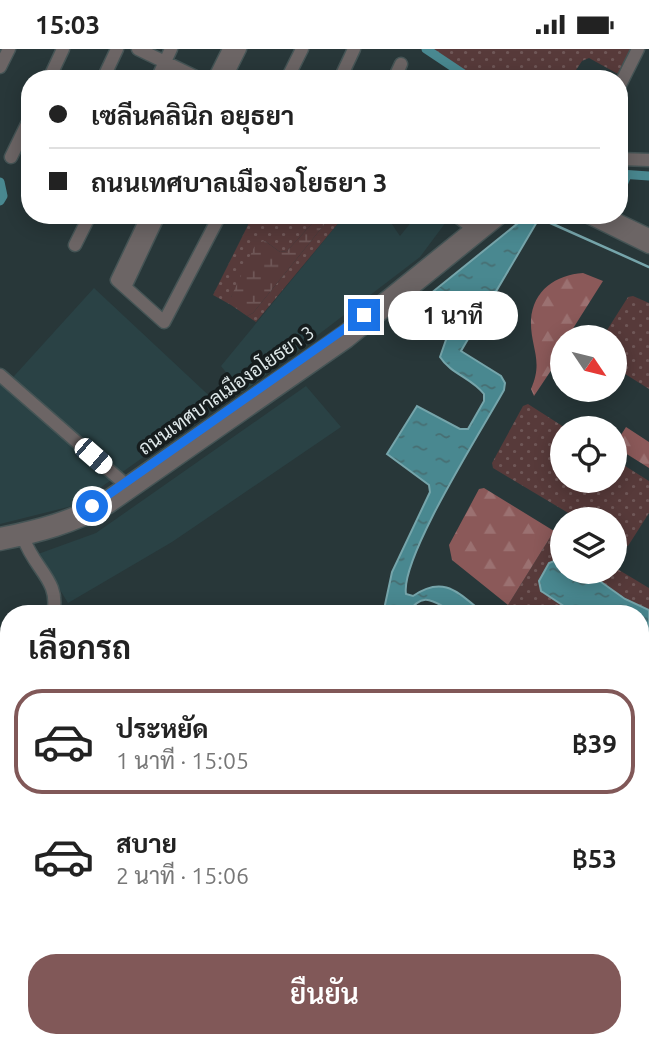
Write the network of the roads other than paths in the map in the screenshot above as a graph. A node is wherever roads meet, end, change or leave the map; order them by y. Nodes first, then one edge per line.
1 (9, 49) edge
2 (63, 49) edge
3 (117, 49) edge
4 (138, 49) edge
5 (171, 49) edge
6 (240, 49) edge
7 (302, 49) edge
8 (354, 49) edge
9 (638, 49) edge
10 (229, 57) edge
11 (165, 62) junction
12 (401, 64) dead end
13 (0, 67) edge
14 (53, 70) edge
15 (107, 70) edge
16 (161, 70) edge
17 (181, 70) edge
18 (292, 70) edge
19 (344, 70) edge
20 (398, 70) edge
21 (628, 70) edge
22 (21, 136) edge
23 (11, 157) dead end
24 (628, 159) edge
25 (649, 160) edge
26 (86, 224) edge
27 (150, 224) edge
28 (216, 224) edge
29 (467, 224) edge
30 (478, 224) edge
31 (493, 224) edge
32 (602, 224) edge
33 (626, 224) edge
34 (473, 228) junction
35 (649, 235) edge
36 (75, 245) dead end
37 (649, 247) edge
38 (0, 375) edge
39 (247, 405) junction
40 (125, 484) junction
41 (0, 534) edge
42 (24, 539) junction
43 (0, 544) edge
44 (54, 605) edge

1 - 13 street
2 - 14 street
3 - 15 street
4 - 11 street
5 - 11 street
6 - 10 street
7 - 18 street
8 - 19 street
9 - 21 street
11 - 16 street
11 - 17 street
12 - 20 street
22 - 23 street
24 - 25 street
26 - 36 street
27 - 28 street
29 - 34 street
30 - 34 street, ถนนเทศบาลเมืองอโยธยา 3
31 - 39 street, ถนนเทศบาลเมืองอโยธยา 3
32 - 37 street
33 - 35 street
34 - 39 street, ถนนเทศบาลเมืองอโยธยา 3
38 - 40 street
39 - 40 street, ถนนเทศบาลเมืองอโยธยา 3
39 - 42 street, ถนนเทศบาลเมืองอโยธยา 3
40 - 41 street, ถนนเทศบาลเมืองอโยธยา 3
42 - 43 street, ถนนเทศบาลเมืองอโยธยา 3
42 - 44 street

